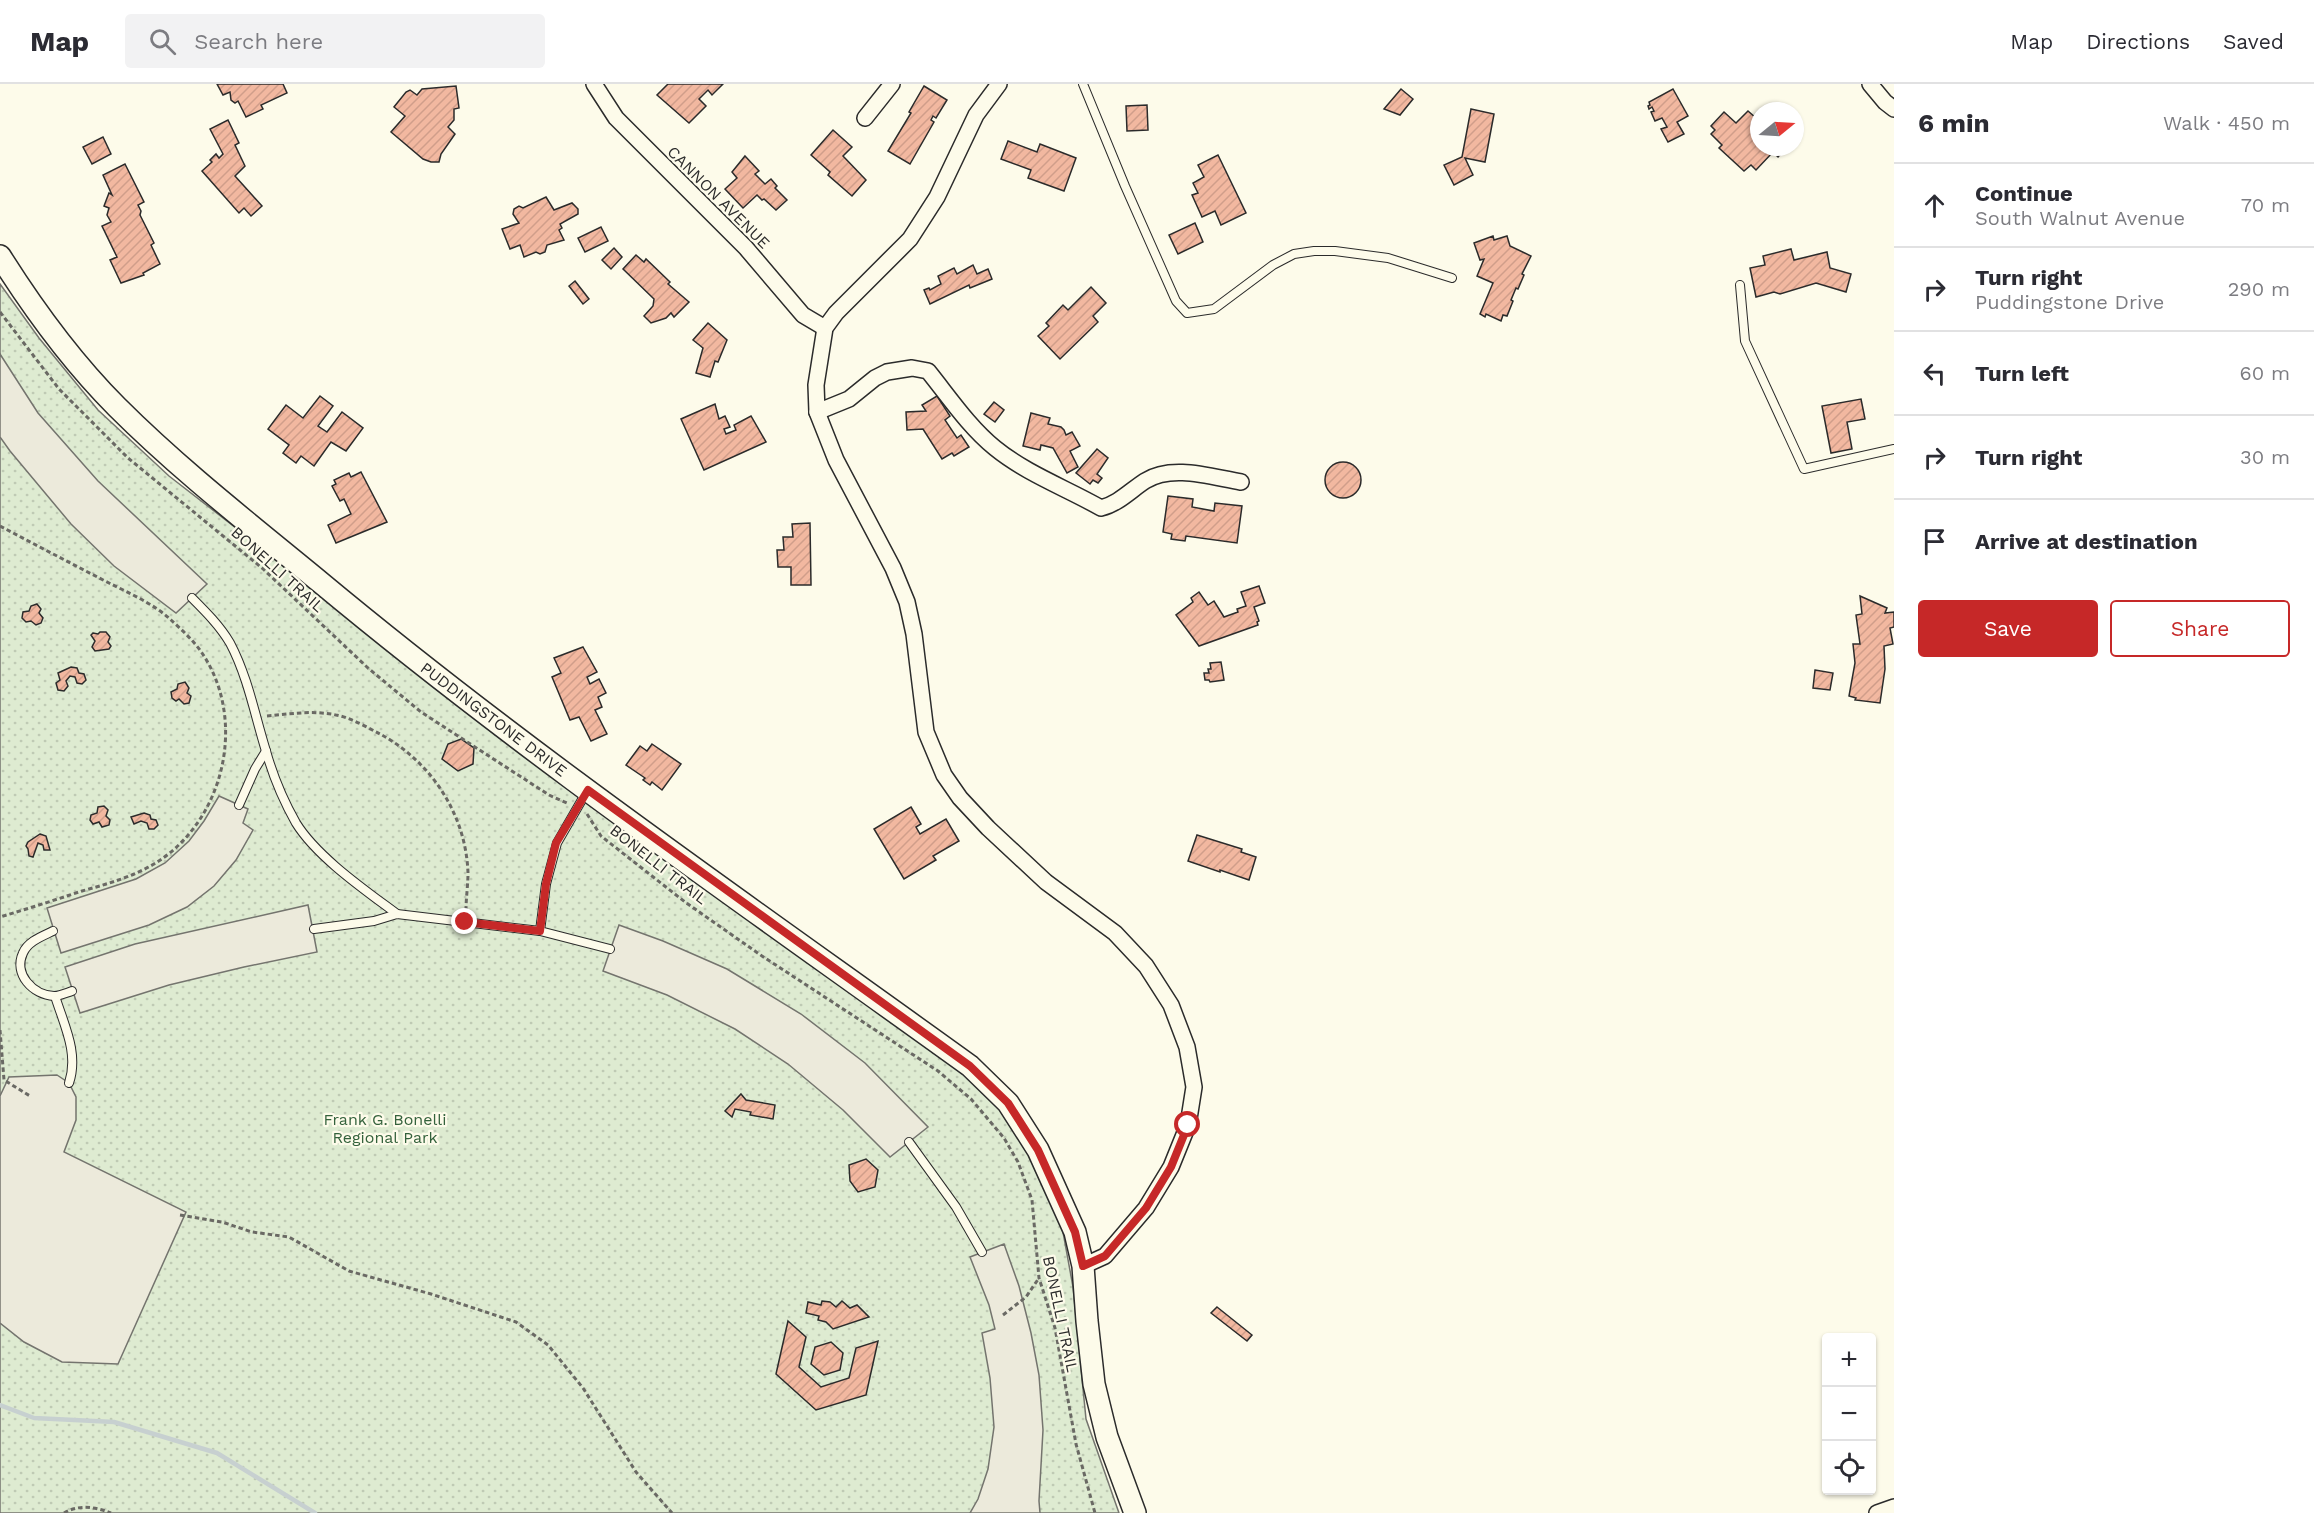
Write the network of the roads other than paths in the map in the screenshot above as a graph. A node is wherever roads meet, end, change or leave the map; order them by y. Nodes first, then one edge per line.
1 (594, 84) edge
2 (892, 84) edge
3 (999, 84) edge
4 (1083, 84) edge
5 (1870, 84) edge
6 (1894, 109) edge
7 (865, 118) dead end
8 (0, 256) edge
9 (1452, 278) dead end
10 (1740, 285) dead end
11 (825, 328) junction
12 (817, 412) junction
13 (1894, 449) edge
14 (1241, 482) dead end
15 (192, 598) dead end
16 (266, 751) junction
17 (582, 799) junction
18 (239, 804) dead end
19 (397, 914) junction
20 (314, 929) dead end
21 (53, 931) dead end
22 (540, 931) junction
23 (610, 949) dead end
24 (72, 991) dead end
25 (55, 996) junction
26 (69, 1083) dead end
27 (909, 1142) dead end
28 (982, 1252) dead end
29 (1083, 1266) junction
30 (1894, 1507) edge
31 (1135, 1513) edge
32 (1877, 1513) edge

1 - 11 street, CANNON AVENUE
2 - 7 street
3 - 11 street
4 - 9 lane
5 - 6 street
8 - 17 street, PUDDINGSTONE DRIVE
10 - 13 lane
11 - 12 street
12 - 14 street
12 - 29 street
15 - 16 lane
16 - 18 lane
16 - 19 lane
17 - 22 lane
17 - 29 street, PUDDINGSTONE DRIVE
19 - 20 lane
19 - 22 lane
21 - 25 lane
22 - 23 lane
24 - 25 lane
25 - 26 lane
27 - 28 lane
29 - 31 street, PUDDINGSTONE DRIVE
30 - 32 street

